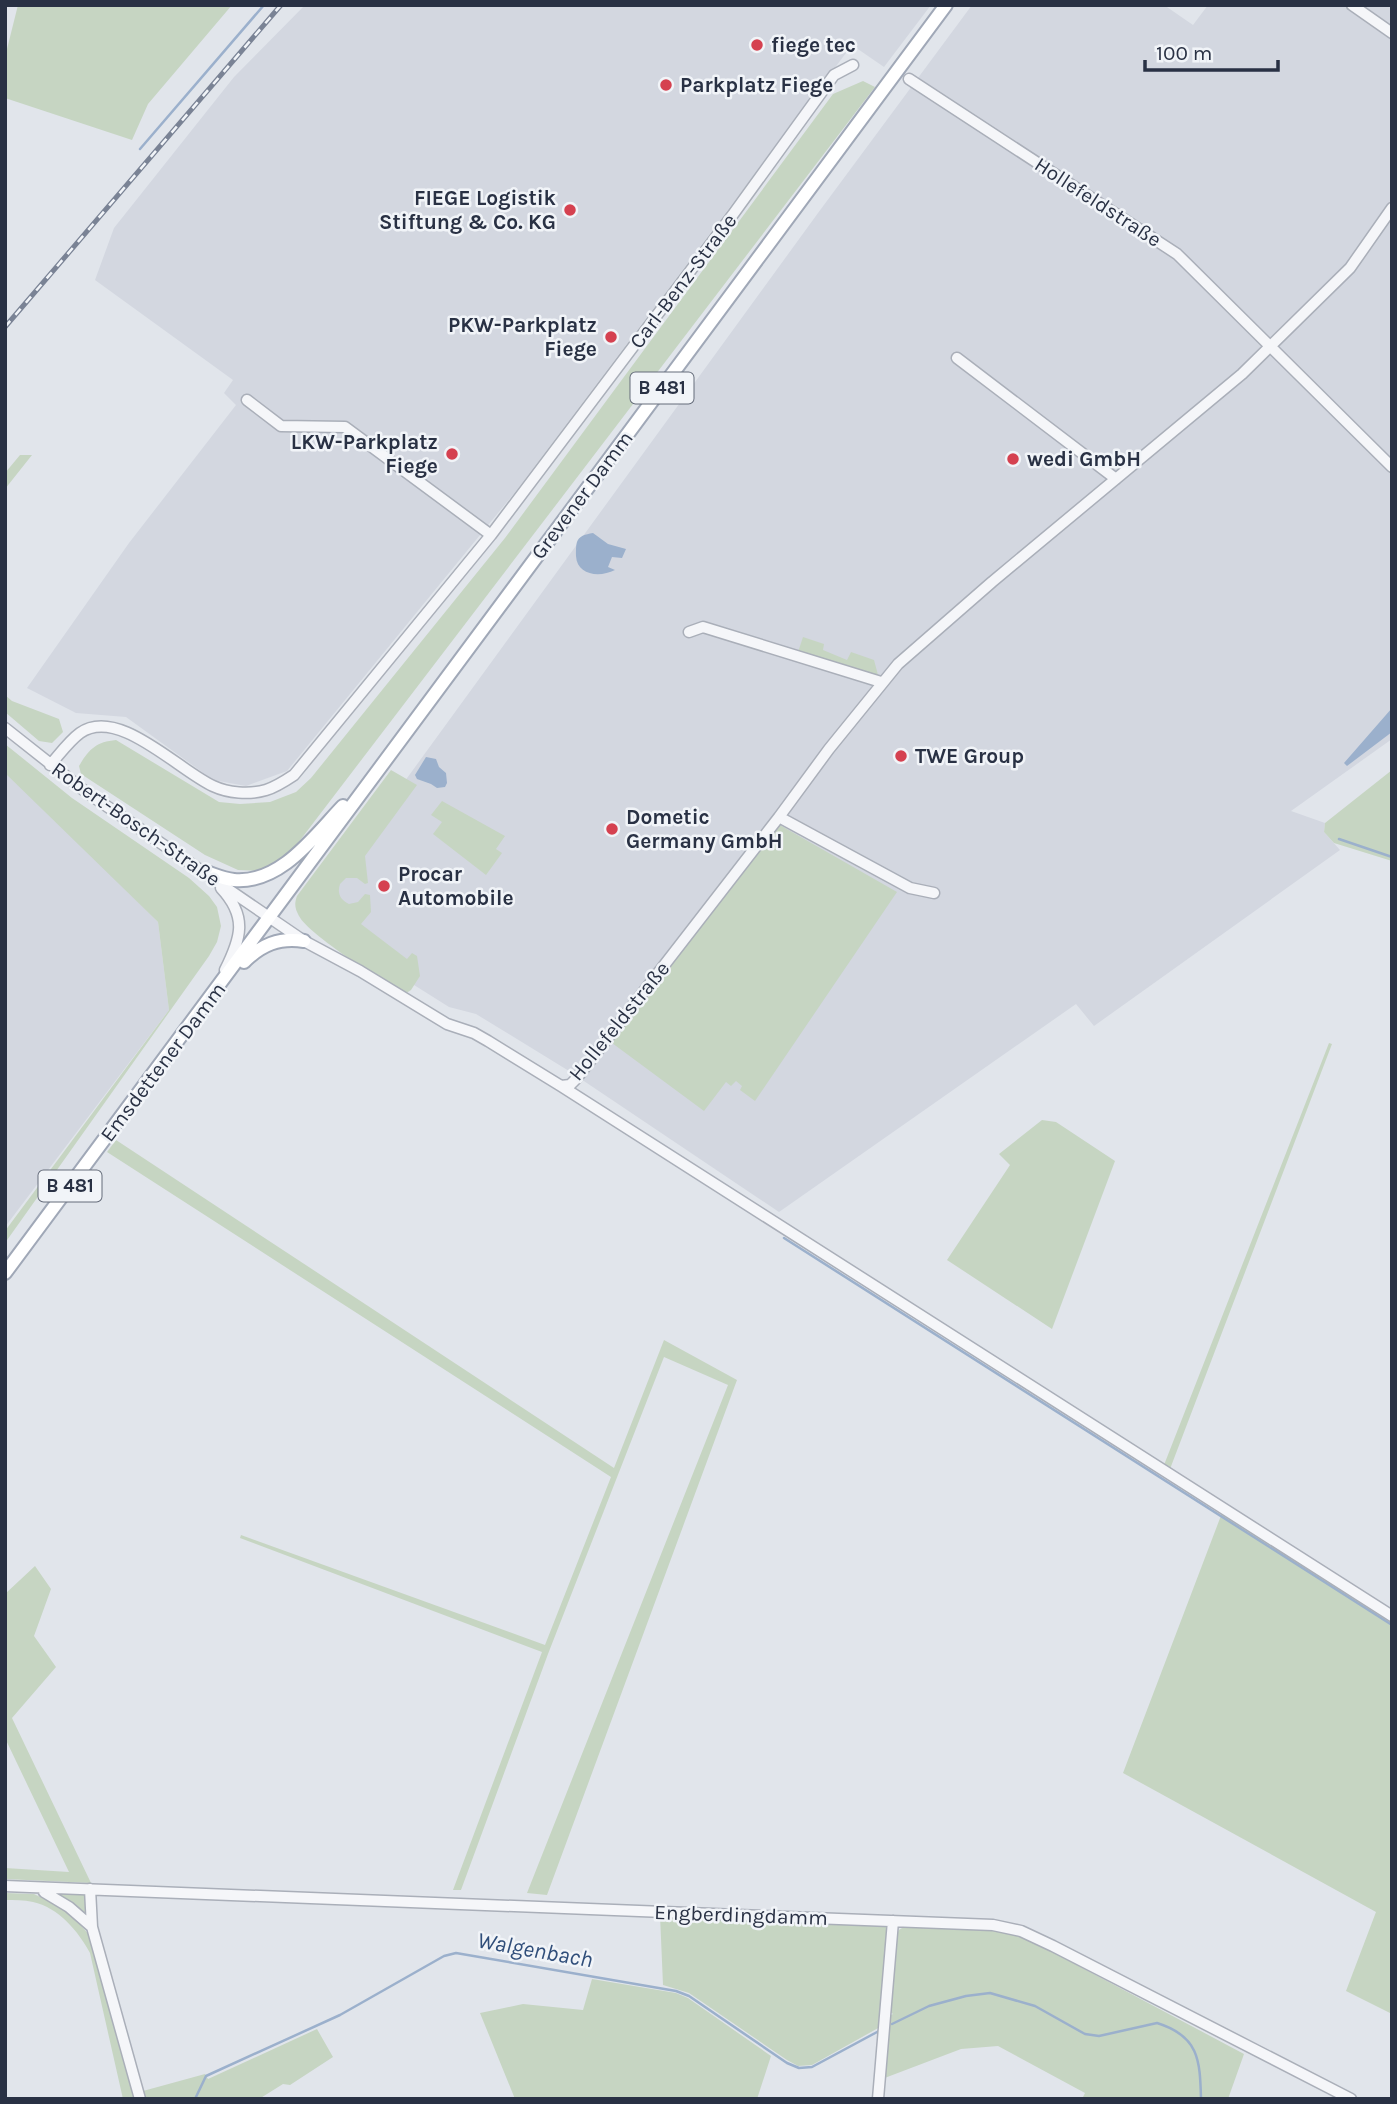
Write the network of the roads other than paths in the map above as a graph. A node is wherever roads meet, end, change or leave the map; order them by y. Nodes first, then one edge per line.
1 (946, 5) edge
2 (1352, 5) edge
3 (1392, 33) edge
4 (853, 65) dead end
5 (909, 79) dead end
6 (1392, 208) edge
7 (1269, 348) junction
8 (957, 358) dead end
9 (247, 400) dead end
10 (1392, 467) edge
11 (1116, 479) junction
12 (491, 535) junction
13 (689, 632) dead end
14 (881, 682) junction
15 (5, 728) edge
16 (50, 765) junction
17 (378, 770) junction
18 (779, 817) junction
19 (203, 871) junction
20 (934, 893) dead end
21 (269, 917) junction
22 (304, 941) junction
23 (212, 995) junction
24 (561, 1086) junction
25 (5, 1273) edge
26 (1392, 1616) edge
27 (5, 1886) edge
28 (44, 1888) junction
29 (90, 1889) junction
30 (893, 1921) junction
31 (92, 1927) junction
32 (140, 2099) edge
33 (878, 2099) edge
34 (1351, 2099) edge

1 - 17 main road, Grevener Damm / B 481
2 - 3 street
4 - 12 street, Carl-Benz-Straße
5 - 7 street, Hollefeldstraße
6 - 7 street, Hollefeldstraße
7 - 10 street
7 - 11 street, Hollefeldstraße
8 - 11 street
9 - 12 street
11 - 14 street, Hollefeldstraße
12 - 16 street, Carl-Benz-Straße
13 - 14 street
14 - 18 street, Hollefeldstraße
15 - 16 street, Robert-Bosch-Straße
16 - 19 street, Robert-Bosch-Straße
17 - 19 main road
17 - 21 main road, Grevener Damm / B 481
18 - 20 street
18 - 24 street, Hollefeldstraße
19 - 21 street, Robert-Bosch-Straße
19 - 23 street
21 - 22 street, Hollefeldstraße
21 - 23 main road, Emsdettener Damm / B 481
22 - 23 main road
22 - 24 street, Hollefeldstraße
23 - 25 main road, Emsdettener Damm / B 481
24 - 26 street
27 - 28 street, Engberdingdamm
28 - 29 street, Engberdingdamm
28 - 31 street
29 - 30 street, Engberdingdamm
29 - 31 street
30 - 33 street
30 - 34 street, Engberdingdamm
31 - 32 street

